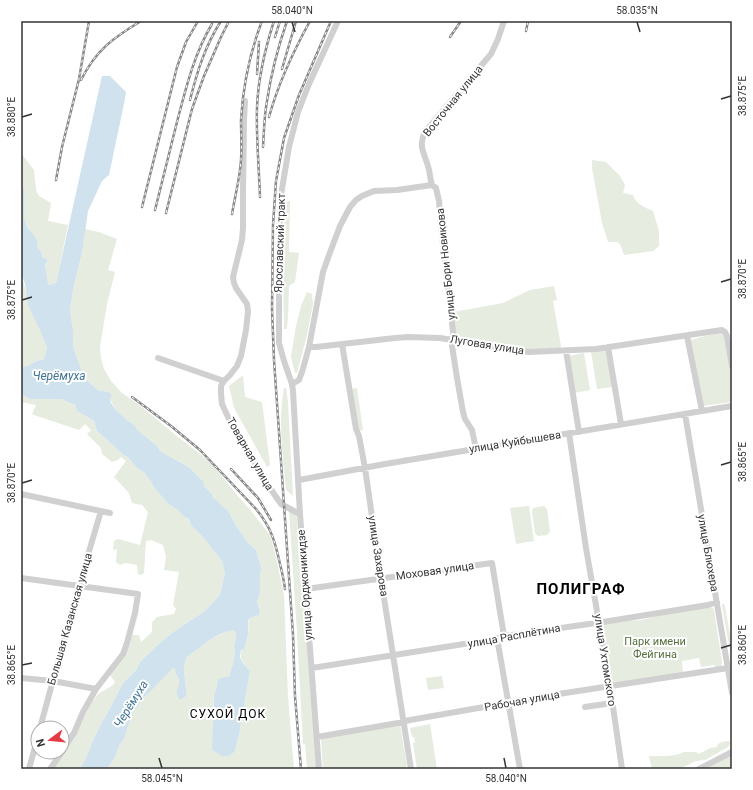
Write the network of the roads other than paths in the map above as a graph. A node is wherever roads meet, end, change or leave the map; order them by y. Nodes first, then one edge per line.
1 (338, 21) edge
2 (504, 21) edge
3 (245, 101) dead end
4 (434, 187) junction
5 (687, 336) junction
6 (453, 340) junction
7 (342, 344) junction
8 (310, 347) junction
9 (608, 347) junction
10 (566, 351) junction
11 (158, 358) dead end
12 (732, 366) edge
13 (224, 381) junction
14 (292, 384) junction
15 (294, 401) joint
16 (732, 406) edge
17 (702, 411) junction
18 (685, 414) junction
19 (621, 424) junction
20 (579, 432) junction
21 (569, 433) junction
22 (476, 449) junction
23 (365, 468) junction
24 (299, 480) junction
25 (21, 494) edge
26 (101, 511) junction
27 (110, 513) dead end
28 (300, 514) junction
29 (21, 578) edge
30 (381, 579) junction
31 (79, 585) junction
32 (306, 589) junction
33 (717, 602) junction
34 (599, 622) junction
35 (500, 637) junction
36 (393, 656) junction
37 (312, 668) junction
38 (728, 668) junction
39 (21, 678) edge
40 (53, 681) junction
41 (610, 686) junction
42 (96, 689) junction
43 (732, 693) edge
44 (508, 703) junction
45 (612, 703) junction
46 (585, 707) dead end
47 (42, 720) edge
48 (404, 722) junction
49 (317, 737) junction
50 (70, 739) edge
51 (732, 752) edge
52 (56, 760) edge
53 (50, 769) edge
54 (319, 769) edge
55 (411, 769) edge
56 (520, 769) edge
57 (622, 769) edge
58 (699, 769) edge

1 - 14 street, Ярославский тракт
2 - 4 street, Восточная улица
3 - 13 street
4 - 6 street, улица Бори Новикова
4 - 8 street
5 - 9 street, Луговая улица
5 - 12 street, Луговая улица
5 - 17 street
6 - 7 street, Луговая улица
6 - 10 street, Луговая улица
6 - 22 street, улица Бори Новикова
7 - 8 street, Луговая улица
7 - 23 street, улица Захарова
8 - 14 street
9 - 10 street, Луговая улица
9 - 19 street
10 - 20 street
11 - 13 street
13 - 28 street, Товарная улица
14 - 15 street, Ярославский тракт
15 - 24 street, улица Орджоникидзе
16 - 17 street, улица Куйбышева
17 - 18 street, улица Куйбышева
18 - 19 street, улица Куйбышева
18 - 33 street, улица Блюхера
19 - 20 street, улица Куйбышева
20 - 21 street, улица Куйбышева
21 - 22 street, улица Куйбышева
21 - 34 street, улица Ухтомского
22 - 23 street, улица Куйбышева
23 - 24 street, улица Куйбышева
23 - 30 street, улица Захарова
24 - 28 street, улица Орджоникидзе
25 - 26 street
26 - 27 street
26 - 31 street, Большая Казанская улица
28 - 32 street, улица Орджоникидзе
29 - 31 street
30 - 32 street, Моховая улица
30 - 35 street, Моховая улица
30 - 36 street, улица Захарова
31 - 40 street, Большая Казанская улица
31 - 42 street
32 - 37 street, улица Орджоникидзе
33 - 34 street, улица Расплётина
33 - 38 street, улица Блюхера
34 - 35 street, улица Расплётина
34 - 41 street, улица Ухтомского
35 - 36 street, улица Расплётина
35 - 44 street
36 - 37 street, улица Расплётина
36 - 48 street, улица Захарова
37 - 49 street, улица Орджоникидзе
38 - 41 street, Рабочая улица
38 - 43 street, улица Блюхера
39 - 40 street
40 - 42 street
40 - 47 street, Большая Казанская улица
41 - 44 street, Рабочая улица
41 - 45 street, улица Ухтомского
42 - 50 street
44 - 48 street, Рабочая улица
44 - 56 street
45 - 46 street
45 - 57 street, улица Ухтомского
48 - 49 street, Рабочая улица
48 - 55 street, улица Захарова
49 - 54 street, улица Орджоникидзе
51 - 58 street
52 - 53 street

